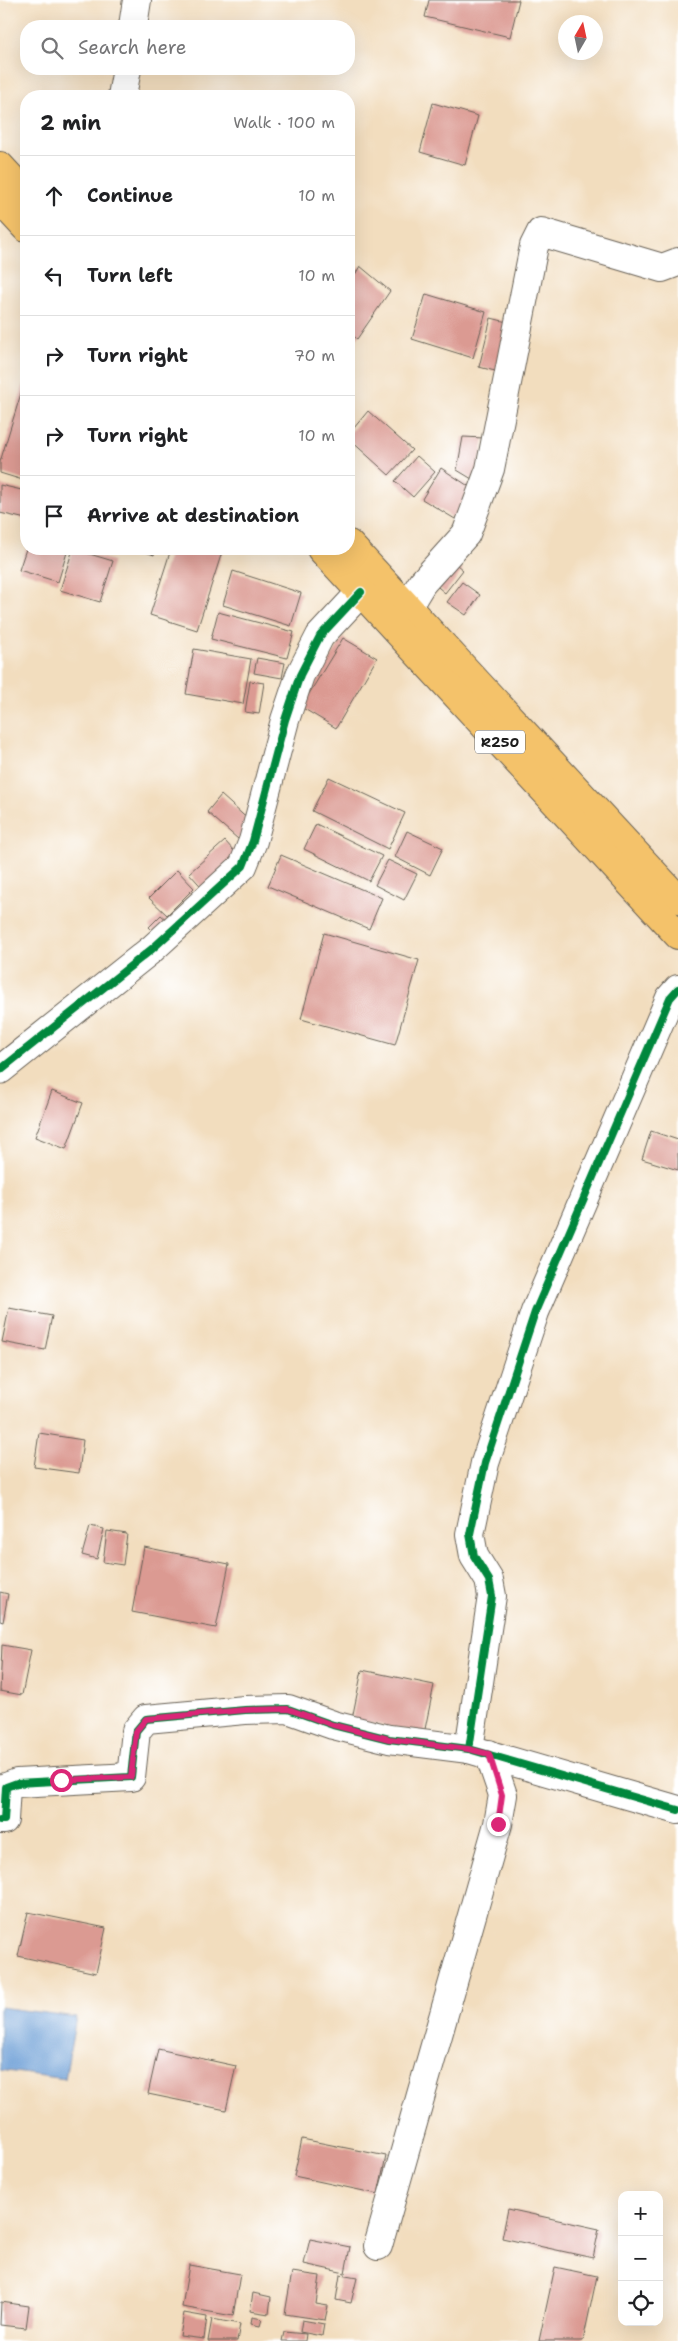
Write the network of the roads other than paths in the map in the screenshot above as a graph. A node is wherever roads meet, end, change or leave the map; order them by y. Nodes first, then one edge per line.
1 (137, 0) edge
2 (134, 20) edge
3 (125, 75) edge
4 (123, 90) edge
5 (0, 166) edge
6 (20, 188) edge
7 (0, 200) edge
8 (20, 222) edge
9 (678, 262) edge
10 (355, 550) edge
11 (327, 555) edge
12 (361, 592) junction
13 (408, 606) junction
14 (678, 899) edge
15 (678, 935) edge
16 (678, 989) edge
17 (0, 1070) edge
18 (479, 1752) junction
19 (678, 1810) edge
20 (0, 1820) edge
21 (378, 2246) dead end

1 - 2 street
3 - 4 street
5 - 6 main road
7 - 8 main road
9 - 13 street
10 - 13 main road, R250
11 - 12 main road, R250
12 - 15 main road, R250
12 - 17 street
13 - 14 main road, R250
16 - 18 street
18 - 19 street
18 - 20 street
18 - 21 street

